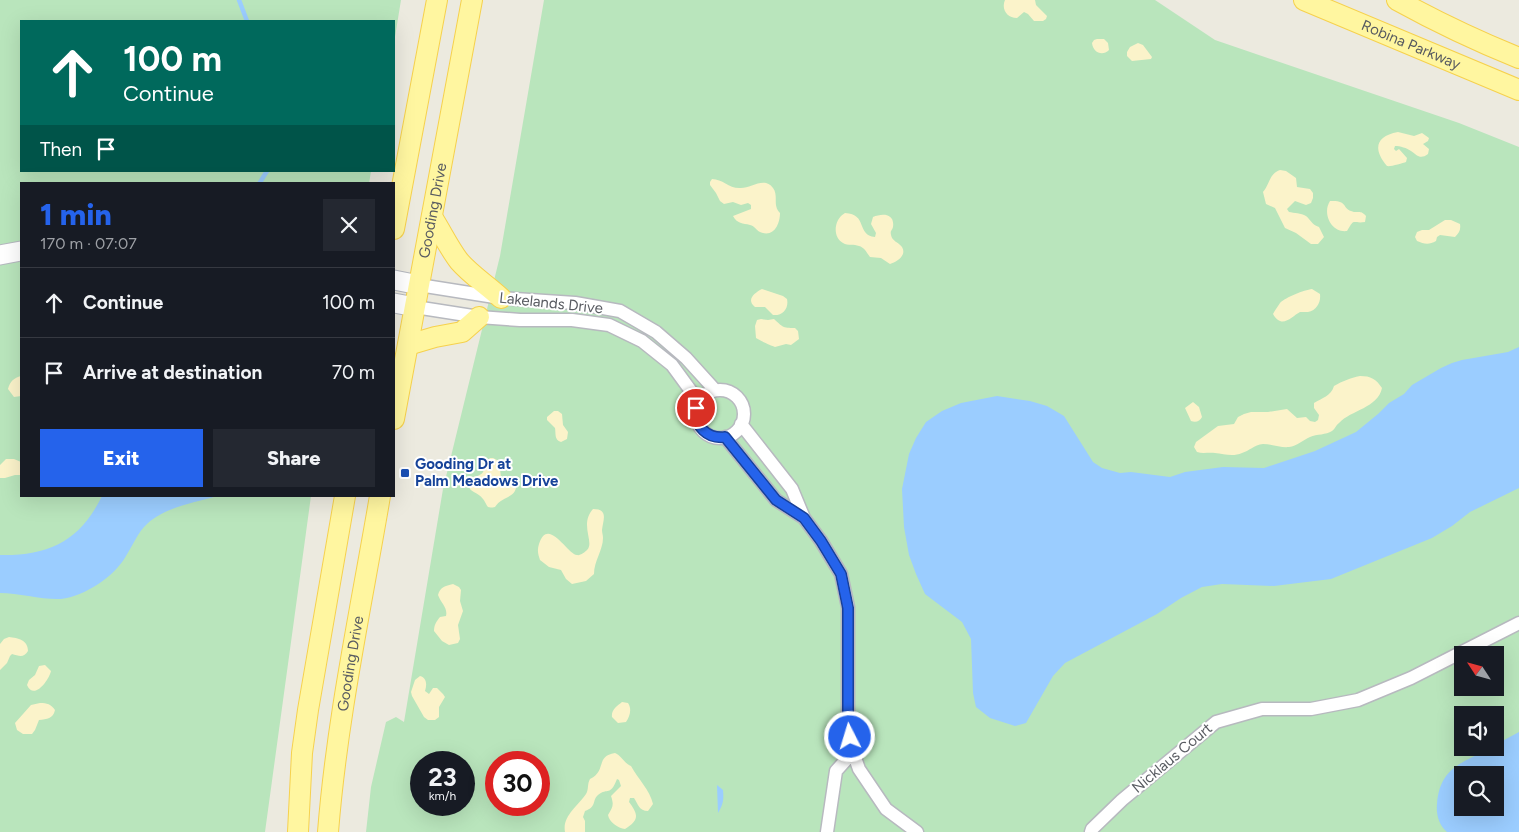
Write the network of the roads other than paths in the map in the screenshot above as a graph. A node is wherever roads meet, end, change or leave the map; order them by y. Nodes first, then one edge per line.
1 (437, 0) edge
2 (472, 0) edge
3 (1304, 0) edge
4 (1397, 0) edge
5 (1519, 58) edge
6 (1519, 90) edge
7 (432, 217) junction
8 (395, 224) edge
9 (20, 251) edge
10 (0, 255) edge
11 (395, 280) edge
12 (419, 285) junction
13 (501, 298) junction
14 (395, 303) edge
15 (415, 308) junction
16 (479, 317) junction
17 (408, 345) junction
18 (715, 390) junction
19 (699, 402) junction
20 (395, 414) edge
21 (741, 424) junction
22 (725, 437) junction
23 (345, 497) edge
24 (380, 497) edge
25 (804, 518) junction
26 (1519, 623) edge
27 (852, 752) junction
28 (298, 832) edge
29 (328, 832) edge
30 (827, 832) edge
31 (917, 832) edge
32 (1091, 832) edge

1 - 8 main road
2 - 7 main road, Gooding Drive
3 - 6 main road, Robina Parkway
4 - 5 main road, Robina Parkway
7 - 12 main road, Gooding Drive
7 - 13 main road
9 - 10 street
11 - 12 street
12 - 13 street, Lakelands Drive
12 - 15 main road, Gooding Drive
13 - 18 street, Lakelands Drive
14 - 15 street
15 - 16 street, Lakelands Drive
15 - 17 main road, Gooding Drive
16 - 17 main road
16 - 19 street, Lakelands Drive
17 - 20 main road, Gooding Drive
18 - 19 street
18 - 21 street
19 - 22 street
21 - 22 street
21 - 25 street
22 - 25 street
23 - 28 main road
24 - 29 main road, Gooding Drive
25 - 27 street
26 - 32 street, Nicklaus Court
27 - 30 street
27 - 31 street

